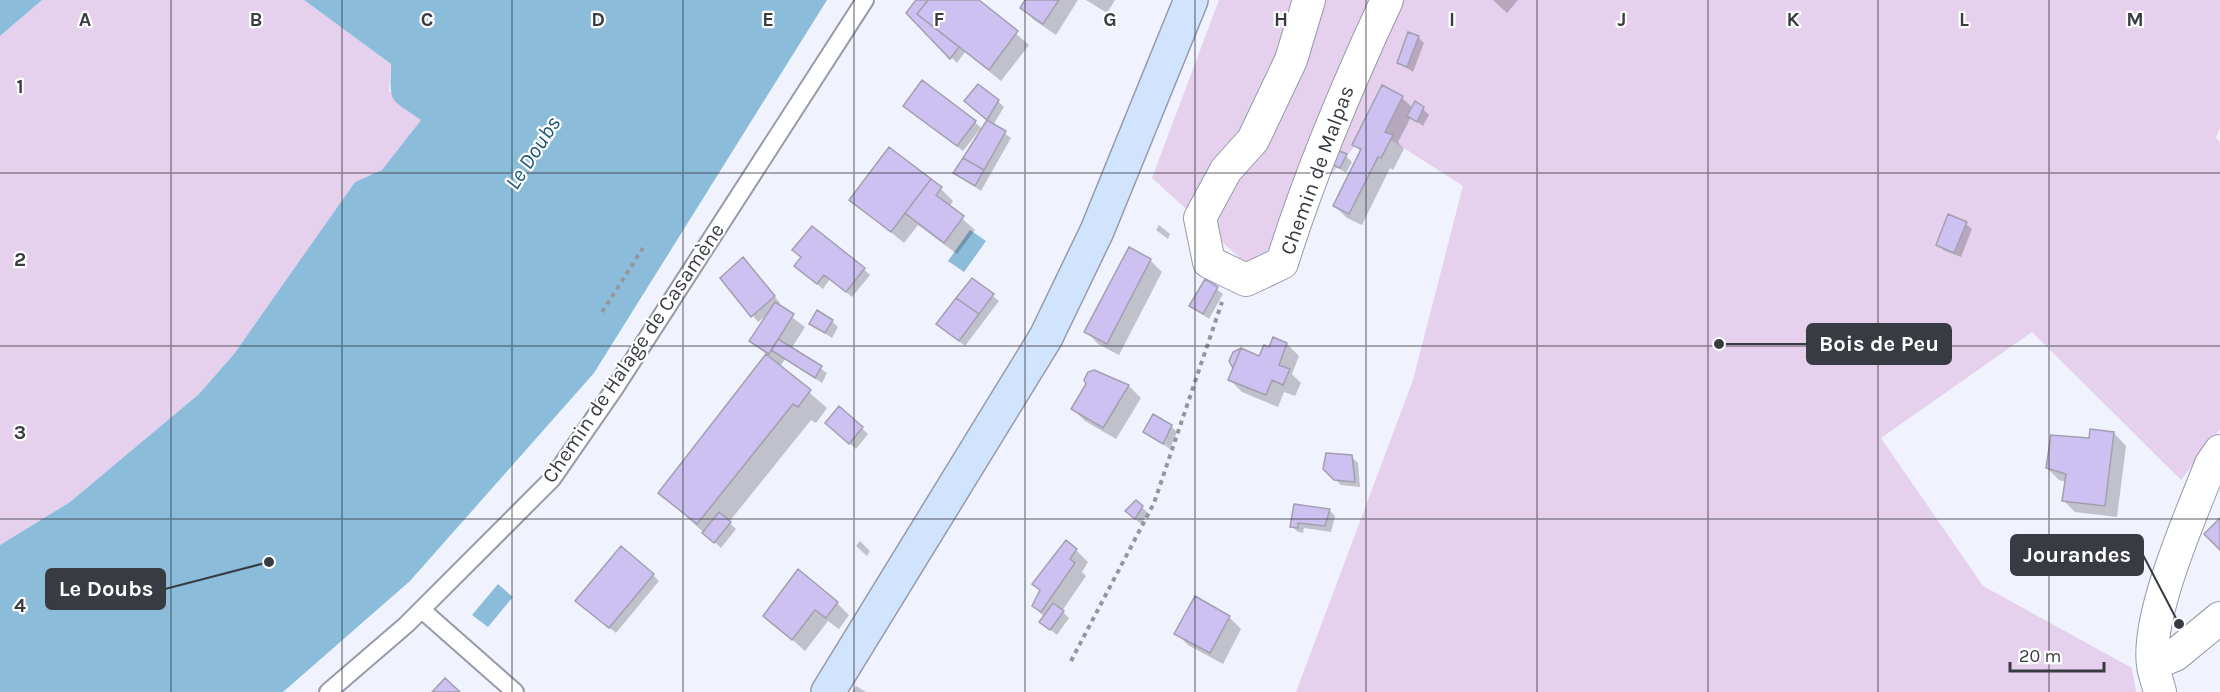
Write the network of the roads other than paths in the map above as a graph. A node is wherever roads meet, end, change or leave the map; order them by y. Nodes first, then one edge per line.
1 (865, 0) edge
2 (1191, 0) edge
3 (1309, 0) edge
4 (1387, 0) edge
5 (2220, 451) edge
6 (422, 610) junction
7 (2220, 618) edge
8 (2156, 678) edge
9 (328, 692) edge
10 (515, 692) edge
11 (828, 692) edge

1 - 6 lane, Chemin de Halage de Casamène
2 - 11 main road
3 - 4 street, Chemin de Malpas
5 - 8 street
6 - 9 lane, Chemin de Halage de Casamène
6 - 10 lane
7 - 8 street

